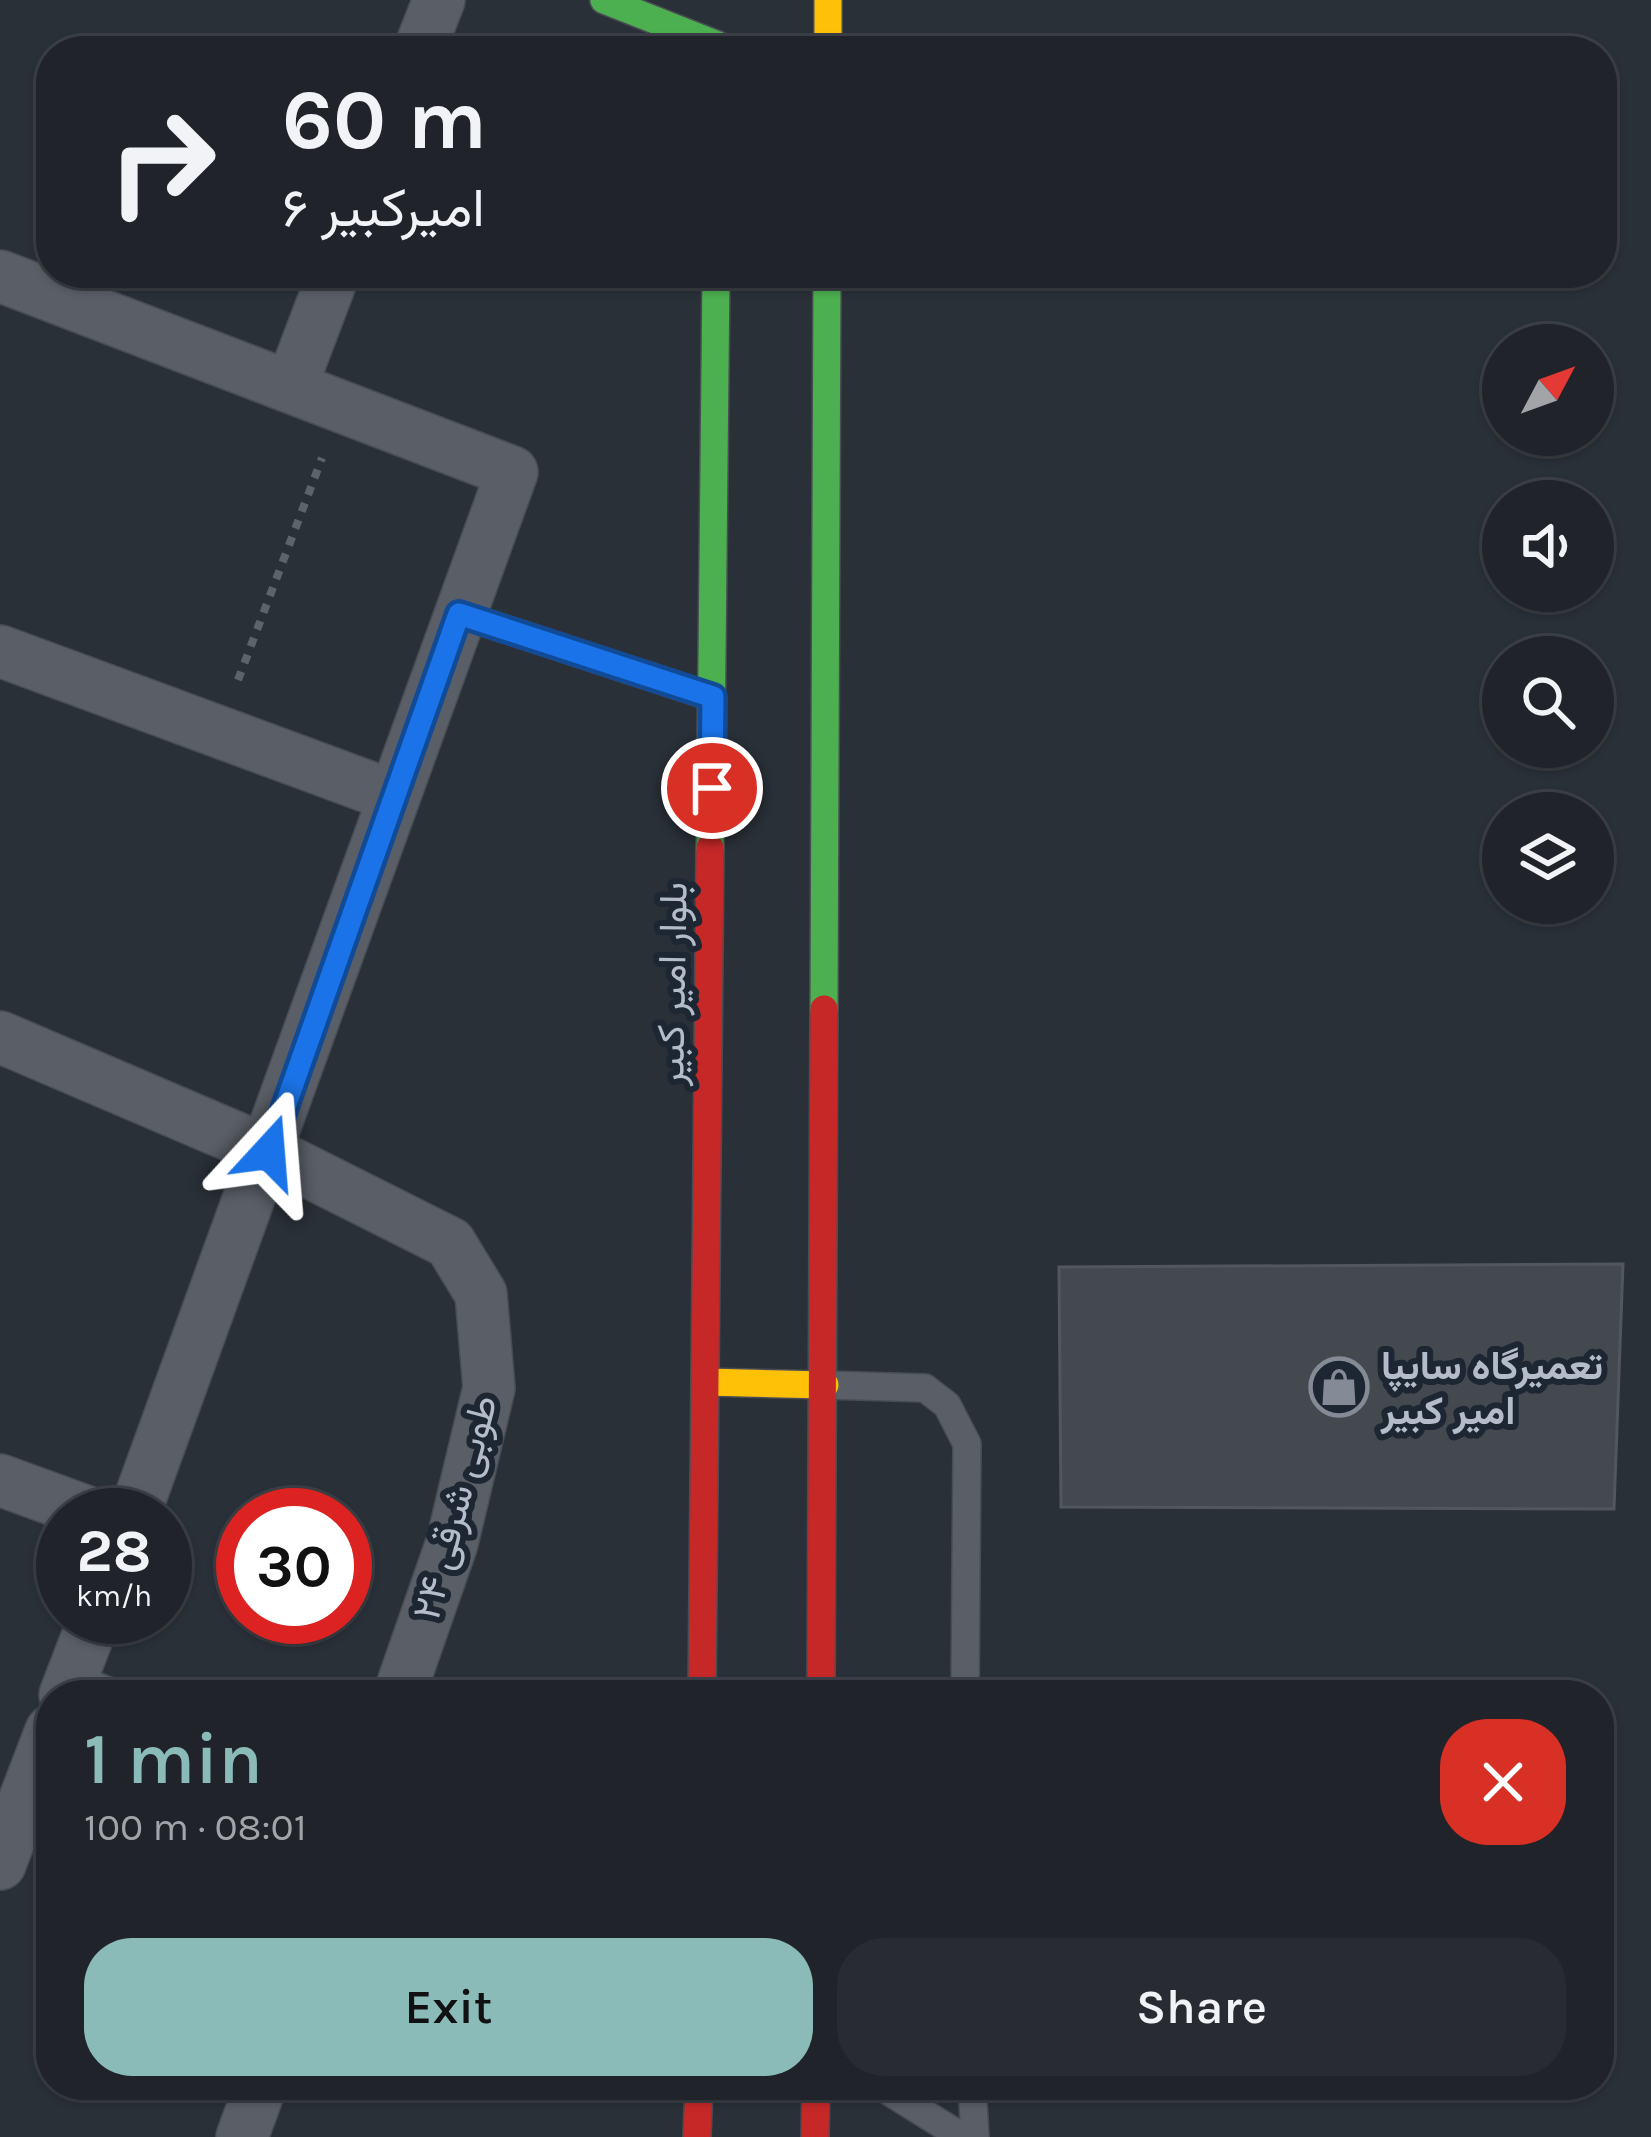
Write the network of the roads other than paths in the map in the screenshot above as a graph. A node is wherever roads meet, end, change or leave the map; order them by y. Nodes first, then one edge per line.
1 (439, 0) edge
2 (604, 0) edge
3 (828, 0) edge
4 (425, 36) edge
5 (707, 36) edge
6 (828, 36) edge
7 (0, 276) edge
8 (328, 288) edge
9 (716, 288) edge
10 (827, 288) edge
11 (292, 384) junction
12 (459, 614) junction
13 (0, 650) edge
14 (713, 697) junction
15 (391, 795) junction
16 (0, 1037) edge
17 (269, 1152) junction
18 (706, 1382) junction
19 (825, 1385) junction
20 (0, 1480) edge
21 (144, 1488) edge
22 (36, 1493) edge
23 (85, 1644) edge
24 (71, 1680) edge
25 (403, 1680) edge
26 (702, 1680) edge
27 (821, 1680) edge
28 (965, 1680) edge
29 (36, 1770) edge
30 (0, 1864) edge
31 (256, 2100) edge
32 (698, 2100) edge
33 (816, 2100) edge
34 (903, 2100) edge
35 (973, 2100) edge
36 (242, 2137) edge
37 (697, 2137) edge
38 (815, 2137) edge
39 (962, 2137) edge
40 (975, 2137) edge

1 - 4 street
2 - 5 main road
3 - 6 main road
7 - 11 street
8 - 11 street
9 - 14 main road, بلوار امیر کبیر
10 - 19 main road
11 - 12 street
12 - 14 lane
12 - 15 street
13 - 15 street
14 - 18 main road, بلوار امیر کبیر
15 - 17 street
16 - 17 street, طوبی شرقی ۲۴
17 - 21 street
17 - 25 street, طوبی شرقی ۲۴
18 - 19 main road
18 - 26 main road, بلوار امیر کبیر
19 - 27 main road
19 - 28 lane
20 - 22 street
23 - 24 street
29 - 30 street
31 - 36 street
32 - 37 main road
33 - 38 main road
34 - 39 lane
35 - 40 lane

